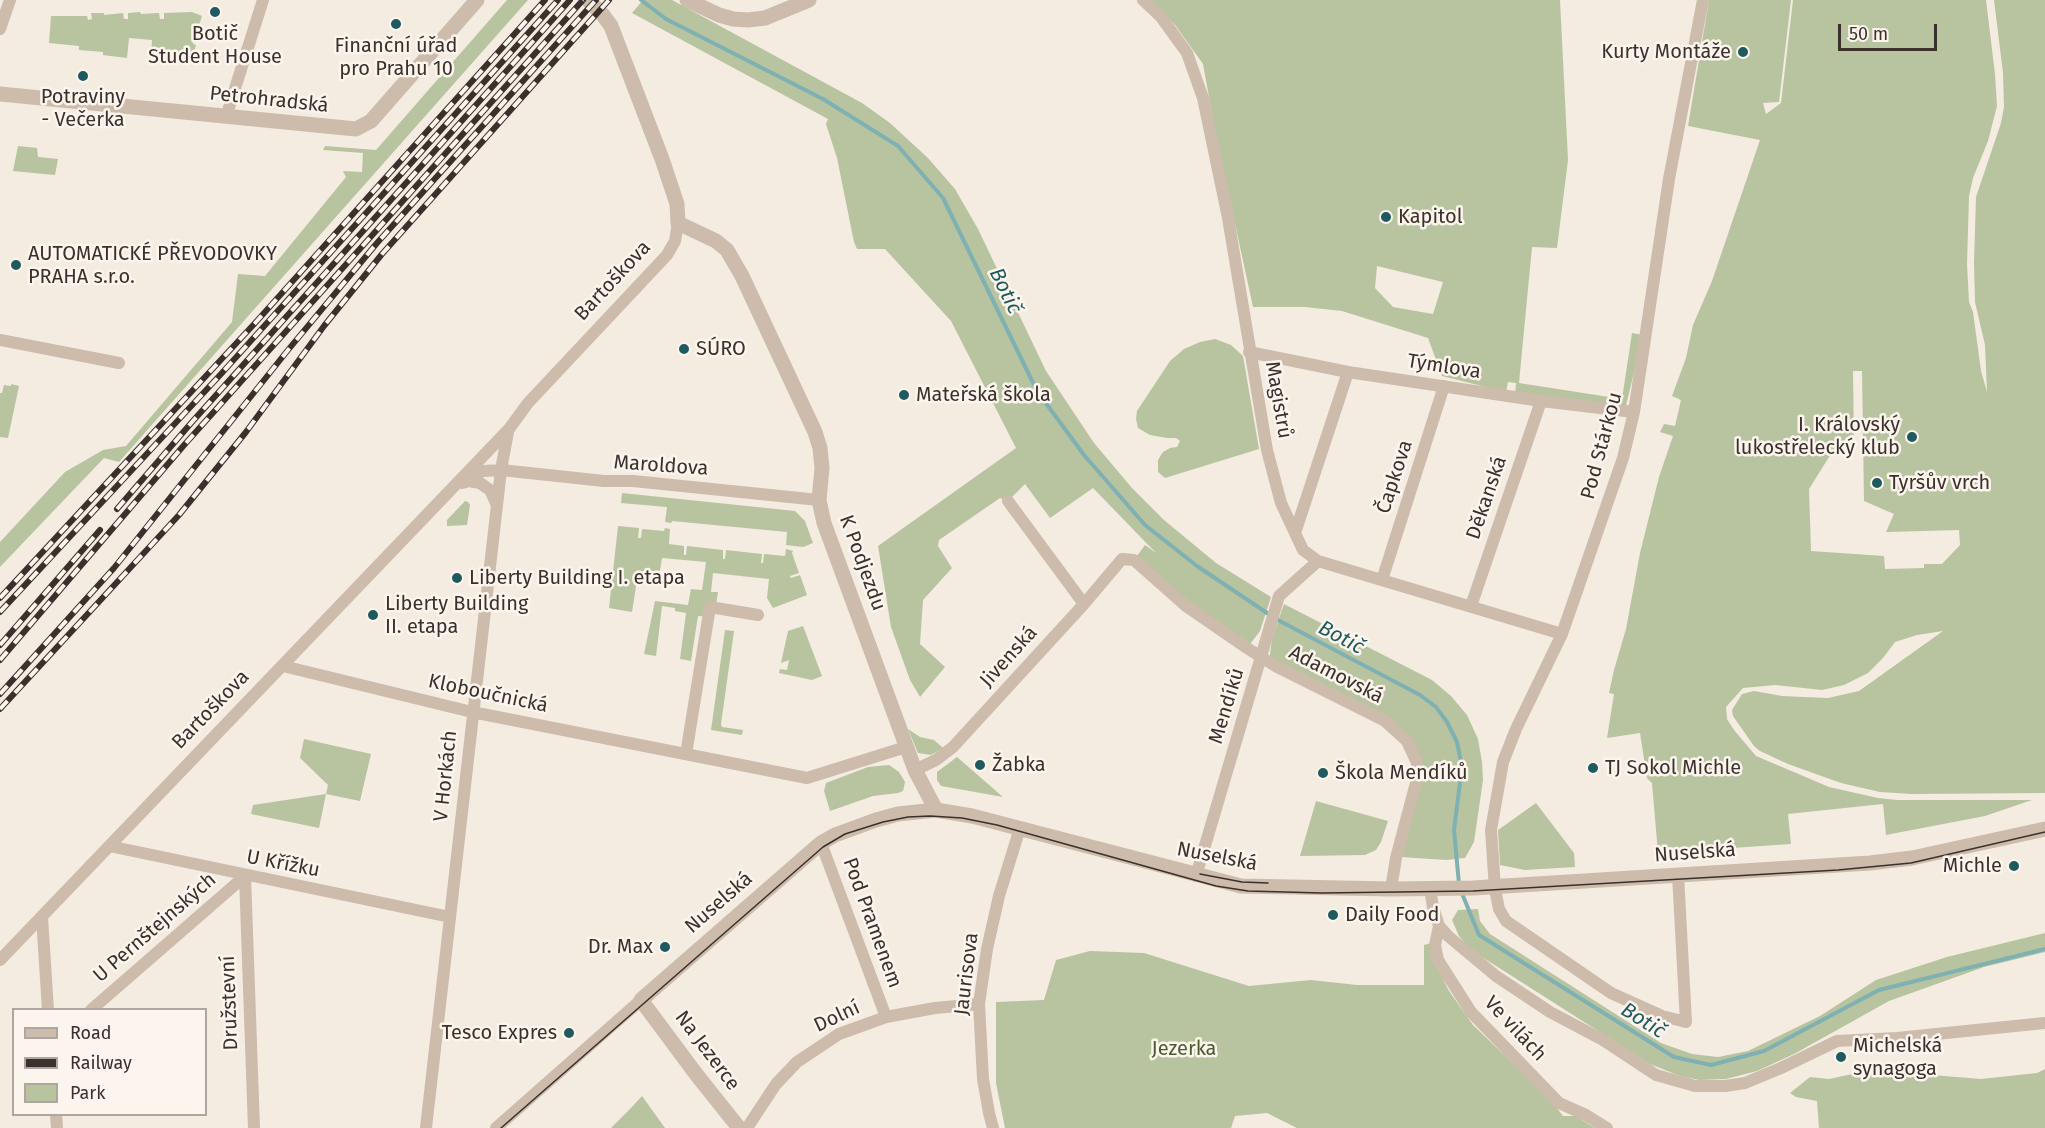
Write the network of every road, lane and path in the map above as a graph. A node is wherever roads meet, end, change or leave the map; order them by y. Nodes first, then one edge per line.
1 (10, 0) edge
2 (263, 0) edge
3 (477, 0) edge
4 (588, 0) edge
5 (687, 0) edge
6 (809, 0) edge
7 (1143, 0) edge
8 (1703, 0) edge
9 (0, 29) edge
10 (0, 94) edge
11 (226, 117) junction
12 (678, 223) junction
13 (0, 340) edge
14 (1249, 352) junction
15 (119, 363) dead end
16 (1348, 372) junction
17 (1444, 386) junction
18 (1540, 402) junction
19 (1634, 412) junction
20 (509, 429) junction
21 (501, 470) junction
22 (453, 488) junction
23 (819, 500) junction
24 (1008, 501) dead end
25 (496, 509) junction
26 (1295, 533) junction
27 (1122, 559) joint
28 (1318, 561) junction
29 (1382, 580) junction
30 (1084, 604) junction
31 (1471, 606) junction
32 (758, 615) dead end
33 (1562, 634) junction
34 (1262, 658) junction
35 (283, 666) junction
36 (472, 712) junction
37 (906, 747) junction
38 (686, 754) junction
39 (915, 770) junction
40 (936, 810) junction
41 (1020, 828) junction
42 (2045, 829) edge
43 (821, 843) junction
44 (109, 846) junction
45 (1678, 875) junction
46 (244, 876) junction
47 (1196, 876) junction
48 (1495, 886) junction
49 (1391, 889) junction
50 (1430, 889) junction
51 (42, 916) junction
52 (450, 918) junction
53 (1439, 926) junction
54 (0, 960) edge
55 (641, 1000) junction
56 (979, 1004) junction
57 (48, 1008) edge
58 (93, 1008) edge
59 (886, 1017) junction
60 (2045, 1023) edge
61 (254, 1128) edge
62 (426, 1128) edge
63 (496, 1128) edge
64 (740, 1128) edge
65 (747, 1128) edge
66 (993, 1128) edge
67 (1607, 1128) edge

1 - 9 street
2 - 11 street
3 - 11 street, Petrohradská
4 - 12 street, Bartoškova
5 - 6 street
7 - 14 street, Magistrů
8 - 19 street, Pod Stárkou
10 - 11 street, Petrohradská
12 - 20 street, Bartoškova
12 - 23 street, K Podjezdu
13 - 15 street
14 - 16 street, Týmlova
14 - 26 street, Magistrů
16 - 17 street, Týmlova
16 - 26 street
17 - 18 street, Týmlova
17 - 29 street, Čapkova
18 - 19 street, Týmlova
18 - 31 street, Děkanská
19 - 33 street, Pod Stárkou
20 - 21 street, V Horkách
20 - 22 street, Bartoškova
21 - 22 street, Bartoškova
21 - 23 street, Maroldova
21 - 25 street, V Horkách
22 - 25 street
22 - 35 street, Bartoškova
23 - 37 street, K Podjezdu
24 - 30 street
25 - 36 street, V Horkách
26 - 28 street, Magistrů
27 - 30 street, Jivenská
27 - 34 street, Adamovská
28 - 29 street
28 - 34 street, Mendíků
29 - 31 street
30 - 39 street, Jivenská
31 - 33 street
32 - 38 street
33 - 48 street, Pod Stárkou
34 - 47 street, Mendíků
34 - 49 street, Adamovská
35 - 36 street, Kloboučnická
35 - 44 street, Bartoškova
36 - 38 street, Kloboučnická
36 - 52 street, V Horkách
37 - 38 street, Kloboučnická
37 - 39 street, K Podjezdu
39 - 40 street, K Podjezdu
40 - 41 street, Nuselská
40 - 43 street, Nuselská
41 - 47 street, Nuselská
41 - 56 street, Jaurisova
42 - 45 street, Nuselská
43 - 55 street, Nuselská
43 - 59 street, Pod Pramenem
44 - 46 street, U Křížku
44 - 51 street, Bartoškova
45 - 48 street, Nuselská
45 - 48 street, Pod Stárkou
46 - 52 street, U Křížku
46 - 58 street, U Pernštejnských
46 - 61 street, Družstevní
47 - 49 street, Nuselská
48 - 50 street, Nuselská
49 - 50 street, Nuselská
50 - 53 street, Ve vilách
51 - 54 street, Bartoškova
51 - 57 street
52 - 62 street, V Horkách
53 - 60 street
53 - 67 street, Ve vilách
55 - 63 street, Nuselská
55 - 64 street, Na Jezerce
56 - 59 street, Dolní
56 - 66 street, Jaurisova
59 - 65 street, Dolní

